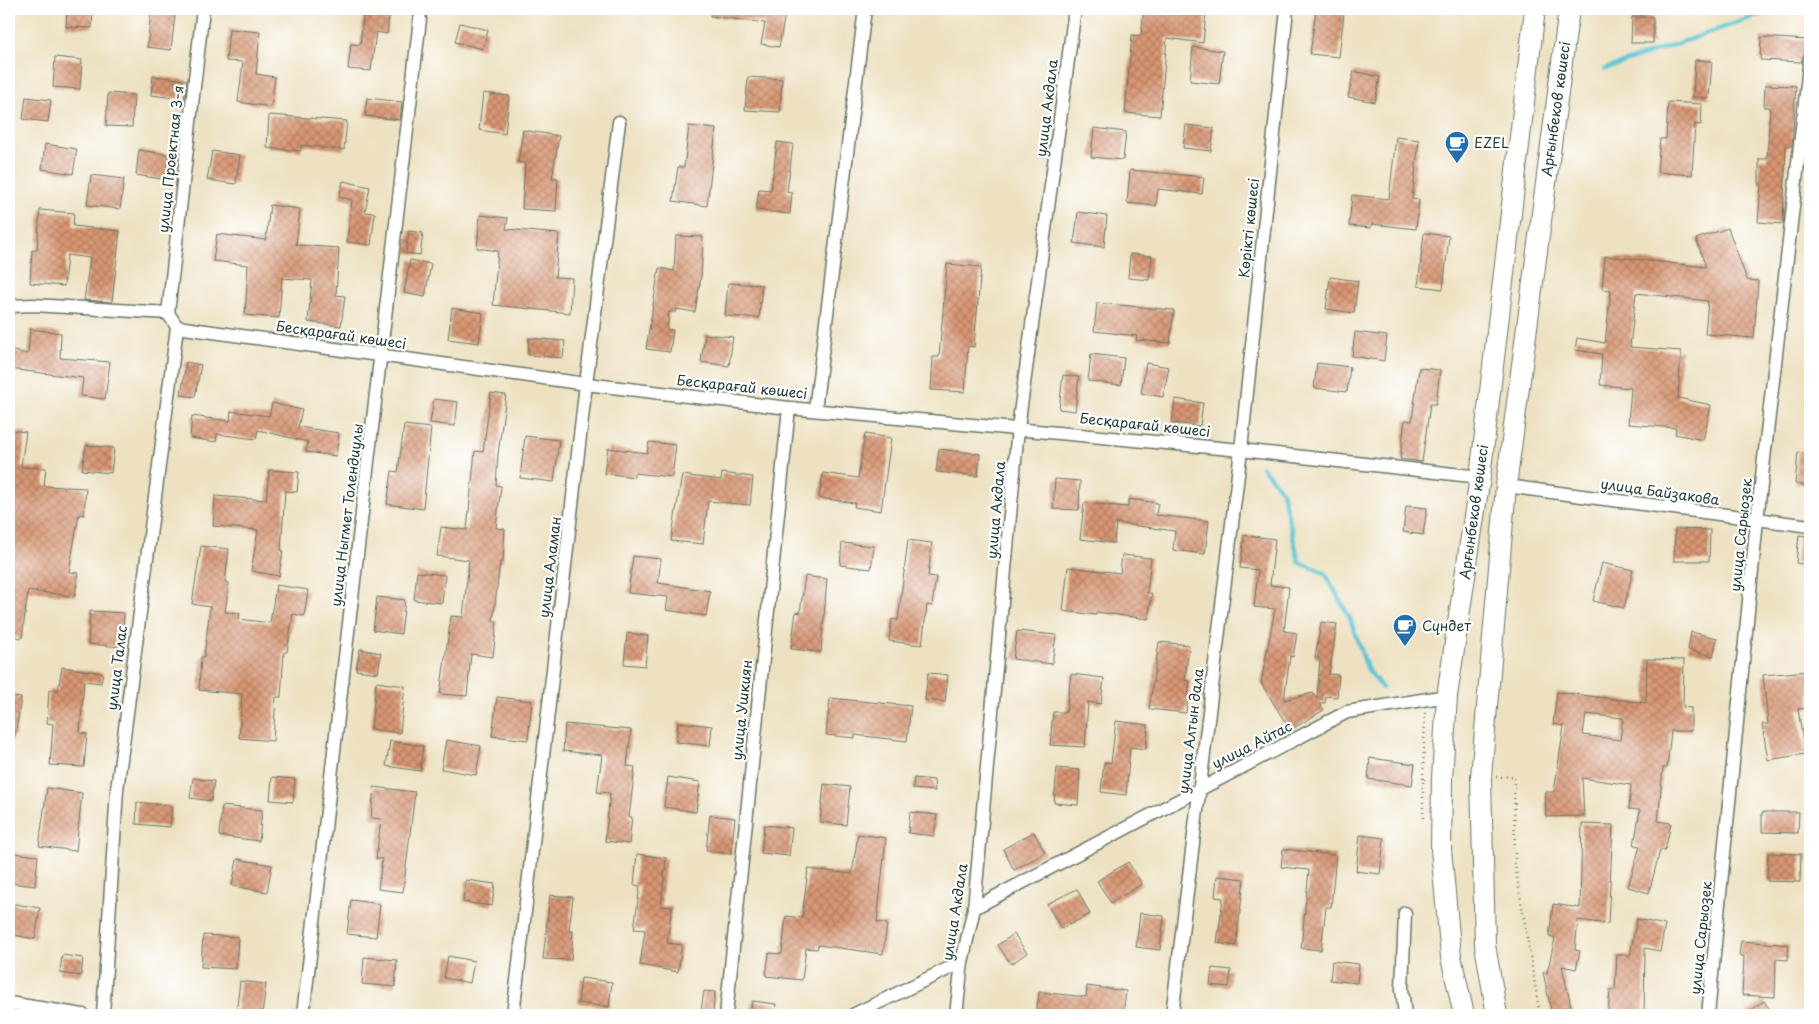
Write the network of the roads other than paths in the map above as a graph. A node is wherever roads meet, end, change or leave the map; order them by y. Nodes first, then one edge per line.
1 (203, 9) edge
2 (865, 9) edge
3 (1075, 9) edge
4 (1287, 9) edge
5 (1535, 9) edge
6 (1569, 9) edge
7 (420, 19) dead end
8 (1810, 58) edge
9 (619, 122) dead end
10 (9, 306) edge
11 (168, 313) junction
12 (177, 326) junction
13 (381, 356) junction
14 (1494, 362) junction
15 (1521, 367) junction
16 (586, 384) junction
17 (789, 408) junction
18 (815, 410) junction
19 (1018, 428) junction
20 (1241, 450) junction
21 (1480, 477) junction
22 (1506, 486) junction
23 (1757, 520) junction
24 (1810, 526) edge
25 (1448, 696) junction
26 (1198, 790) junction
27 (974, 908) junction
28 (1405, 913) dead end
29 (962, 962) junction
30 (9, 1003) edge
31 (83, 1015) edge
32 (103, 1015) edge
33 (303, 1015) edge
34 (513, 1015) edge
35 (726, 1015) edge
36 (852, 1015) edge
37 (956, 1015) edge
38 (1172, 1015) edge
39 (1405, 1015) edge
40 (1464, 1015) edge
41 (1497, 1015) edge
42 (1708, 1015) edge

1 - 11 street, улица Проектная 3-я
2 - 18 street
3 - 19 street, улица Акдала
4 - 20 street, Көрікті көшесі
5 - 14 main road, Арғынбеков көшесі
6 - 15 main road, Арғынбеков көшесі
7 - 13 street, улица Ныгмет Толендиулы
8 - 23 street, улица Сарыозек
9 - 16 street, улица Аламан
10 - 11 street
11 - 12 street
12 - 13 street, Бесқарағай көшесі
12 - 32 street, улица Талас
13 - 16 street, Бесқарағай көшесі
13 - 33 street, улица Ныгмет Толендиулы
14 - 15 main road
14 - 21 main road, Арғынбеков көшесі
15 - 22 main road, Арғынбеков көшесі
16 - 17 street, Бесқарағай көшесі
16 - 34 street, улица Аламан
17 - 18 street, Бесқарағай көшесі
17 - 35 street, улица Ушкиян
18 - 19 street, Бесқарағай көшесі
19 - 20 street, Бесқарағай көшесі
19 - 27 street, улица Акдала
20 - 21 street, Бесқарағай көшесі
20 - 26 street, улица Алтын дала
21 - 25 main road, Арғынбеков көшесі
22 - 23 street, улица Байзакова
22 - 41 main road, Арғынбеков көшесі
23 - 24 street, улица Байзакова
23 - 42 street, улица Сарыозек
25 - 26 street, улица Айтас
25 - 40 main road, Арғынбеков көшесі
26 - 27 street, улица Айтас
26 - 38 street, улица Алтын дала
27 - 29 street, улица Акдала
28 - 39 street
29 - 36 street
29 - 37 street, улица Акдала
30 - 31 street

